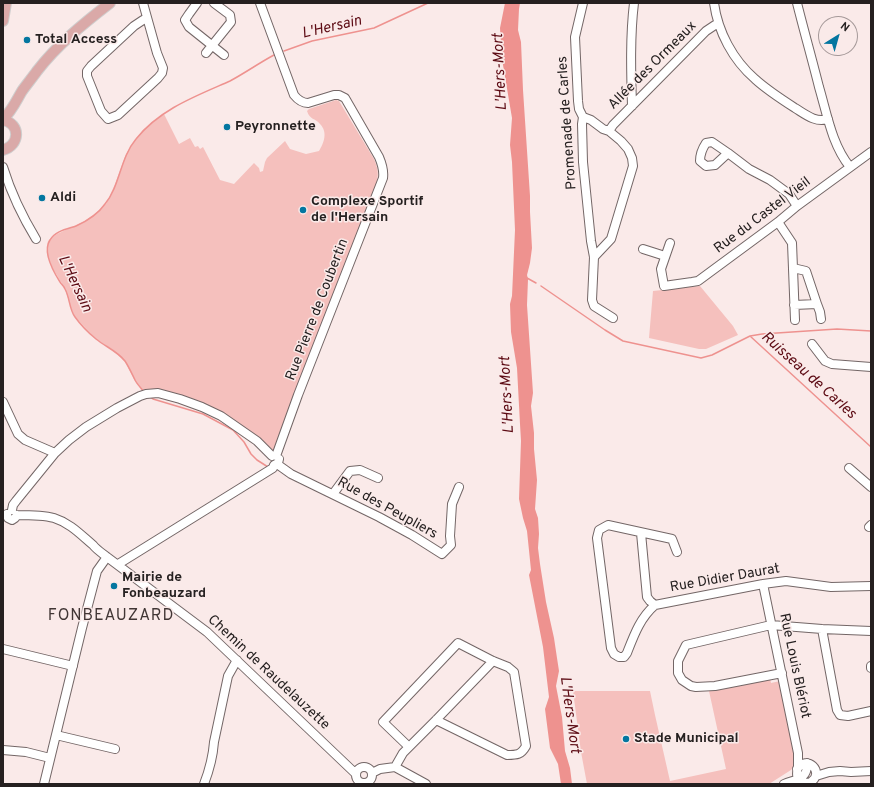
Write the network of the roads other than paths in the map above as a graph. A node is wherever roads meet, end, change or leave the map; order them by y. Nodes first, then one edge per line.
1 (6, 3) edge
2 (110, 3) edge
3 (143, 3) edge
4 (197, 3) edge
5 (214, 3) edge
6 (260, 3) edge
7 (583, 3) edge
8 (634, 3) edge
9 (714, 3) edge
10 (797, 3) edge
11 (147, 18) junction
12 (3, 20) edge
13 (718, 24) junction
14 (212, 45) junction
15 (206, 54) dead end
16 (224, 54) dead end
17 (631, 80) junction
18 (649, 89) junction
19 (632, 106) junction
20 (12, 109) junction
21 (583, 117) junction
22 (3, 119) edge
23 (828, 119) junction
24 (13, 125) junction
25 (609, 131) junction
26 (3, 150) edge
27 (871, 152) edge
28 (728, 153) dead end
29 (3, 154) edge
30 (3, 167) edge
31 (850, 167) junction
32 (797, 206) junction
33 (778, 222) junction
34 (36, 239) dead end
35 (591, 241) junction
36 (670, 244) dead end
37 (604, 246) junction
38 (643, 249) dead end
39 (665, 256) junction
40 (594, 257) junction
41 (793, 268) junction
42 (817, 304) junction
43 (794, 305) junction
44 (613, 318) dead end
45 (821, 319) dead end
46 (795, 320) dead end
47 (812, 344) dead end
48 (871, 367) edge
49 (3, 402) edge
50 (55, 453) junction
51 (275, 460) junction
52 (849, 468) dead end
53 (378, 478) dead end
54 (871, 487) edge
55 (460, 488) dead end
56 (333, 494) junction
57 (10, 513) edge
58 (641, 532) junction
59 (677, 552) dead end
60 (107, 558) junction
61 (118, 565) junction
62 (763, 584) junction
63 (871, 586) edge
64 (655, 605) junction
65 (771, 625) junction
66 (822, 629) junction
67 (871, 631) edge
68 (3, 649) edge
69 (237, 660) junction
70 (493, 661) junction
71 (73, 666) junction
72 (782, 673) junction
73 (871, 711) edge
74 (436, 720) junction
75 (56, 735) junction
76 (409, 746) junction
77 (115, 749) dead end
78 (3, 750) edge
79 (798, 753) junction
80 (50, 758) junction
81 (811, 765) junction
82 (395, 766) junction
83 (871, 771) edge
84 (829, 772) junction
85 (372, 773) junction
86 (798, 773) junction
87 (816, 776) junction
88 (357, 780) edge
89 (368, 783) edge
90 (44, 784) edge
91 (204, 784) edge
92 (426, 784) edge
93 (783, 784) edge

1 - 12 main road
2 - 20 main road
3 - 11 street
4 - 14 street
5 - 14 street
6 - 51 street, Rue Pierre de Coubertin
7 - 21 street, Promenade de Carles
8 - 17 street
9 - 13 street
10 - 23 street
11 - 11 street
13 - 18 street, Allée des Ormeaux
13 - 23 street
14 - 15 street
14 - 16 street
17 - 18 street
17 - 19 street
18 - 19 street, Allée des Ormeaux
19 - 25 street, Allée des Ormeaux
20 - 22 main road
20 - 24 main road
21 - 25 street
21 - 35 street, Promenade de Carles
22 - 24 main road
23 - 31 street
24 - 26 main road
25 - 37 street
26 - 29 street
27 - 31 street, Rue du Castel Vieil
28 - 32 street
30 - 34 street
31 - 32 street, Rue du Castel Vieil
32 - 33 street, Rue du Castel Vieil
33 - 39 street, Rue du Castel Vieil
33 - 41 street
35 - 37 street
35 - 40 street, Promenade de Carles
36 - 39 street
37 - 40 street
38 - 39 street
40 - 44 street, Promenade de Carles
41 - 42 street
41 - 43 street
42 - 43 street
42 - 45 street
43 - 46 street
47 - 48 street
49 - 50 street
50 - 51 street, Rue des Peupliers
50 - 57 street, Rue des Peupliers
51 - 56 street, Rue des Peupliers
51 - 61 street
52 - 54 street
53 - 56 street
55 - 56 street, Rue des Peupliers
57 - 60 street, Chemin de Raudelauzette
58 - 59 street
58 - 64 street
58 - 64 street
60 - 61 street, Chemin de Raudelauzette
60 - 71 street
61 - 69 street, Chemin de Raudelauzette
62 - 63 street, Rue Didier Daurat
62 - 64 street, Rue Didier Daurat
62 - 65 street, Rue Louis Blériot
65 - 66 street
65 - 72 street, Rue Louis Blériot
65 - 72 street
66 - 67 street
66 - 73 street
68 - 71 street
69 - 88 street, Chemin de Raudelauzette
69 - 91 street
70 - 74 street
70 - 74 street
70 - 76 street
71 - 75 street
72 - 79 street, Rue Louis Blériot
74 - 76 street
75 - 77 street
75 - 80 street
76 - 82 street
78 - 80 street
79 - 81 street
79 - 86 street, Rue Louis Blériot
80 - 90 street
81 - 84 street
81 - 86 street
81 - 87 street
82 - 85 street
82 - 92 street
83 - 84 street
84 - 87 street
85 - 88 street
85 - 89 street
86 - 87 street
86 - 93 street
88 - 89 street

